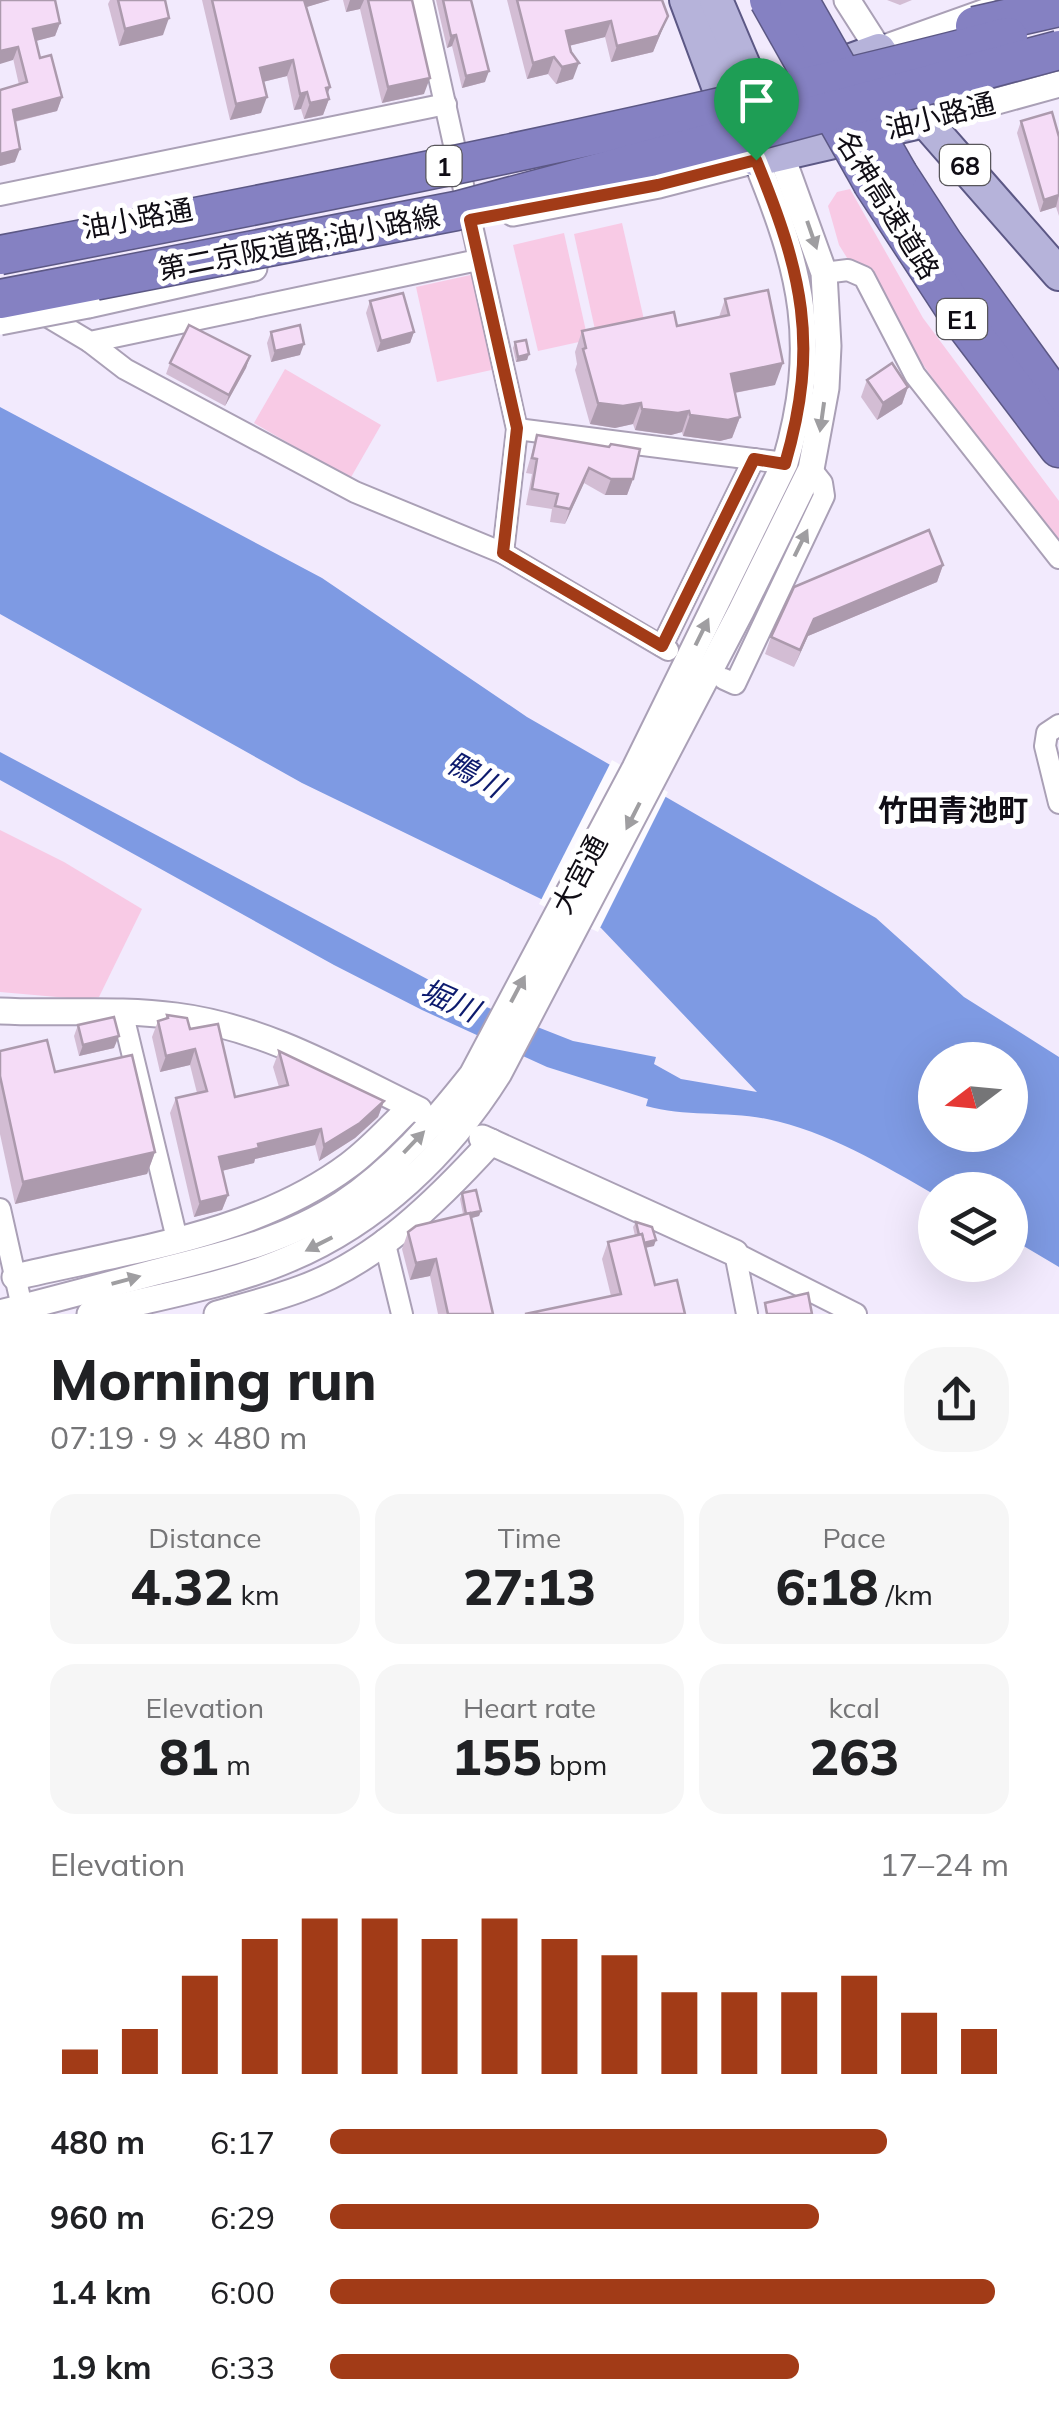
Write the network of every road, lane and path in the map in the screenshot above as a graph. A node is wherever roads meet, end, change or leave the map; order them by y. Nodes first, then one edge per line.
1 (422, 0) edge
2 (686, 0) edge
3 (716, 0) edge
4 (769, 0) edge
5 (799, 0) edge
6 (847, 0) edge
7 (1028, 0) edge
8 (1059, 7) edge
9 (1059, 24) edge
10 (879, 50) junction
11 (1059, 50) edge
12 (1059, 72) edge
13 (1059, 84) edge
14 (755, 90) junction
15 (722, 97) junction
16 (446, 104) junction
17 (925, 121) junction
18 (769, 157) junction
19 (452, 160) junction
20 (886, 179) junction
21 (0, 195) edge
22 (463, 216) junction
23 (0, 243) edge
24 (942, 243) junction
25 (0, 255) edge
26 (478, 260) junction
27 (824, 273) junction
28 (1059, 274) edge
29 (0, 288) edge
30 (0, 299) edge
31 (962, 320) junction
32 (0, 322) edge
33 (90, 342) junction
34 (1059, 376) edge
35 (1059, 402) edge
36 (517, 428) junction
37 (1059, 448) edge
38 (754, 459) junction
39 (1059, 463) edge
40 (785, 464) junction
41 (811, 469) junction
42 (503, 553) junction
43 (1059, 558) edge
44 (724, 679) dead end
45 (668, 724) junction
46 (1059, 725) edge
47 (1059, 802) edge
48 (0, 1011) edge
49 (122, 1011) junction
50 (482, 1080) junction
51 (0, 1208) edge
52 (177, 1238) junction
53 (384, 1240) junction
54 (735, 1254) junction
55 (15, 1277) junction
56 (11, 1310) edge
57 (90, 1314) edge
58 (217, 1314) edge
59 (402, 1314) edge
60 (747, 1314) edge
61 (856, 1314) edge

1 - 16 street
2 - 15 main road
3 - 14 main road
4 - 20 highway, 名神高速道路 / E1, bridge
5 - 20 highway, 名神高速道路 / E1, bridge
6 - 10 street
7 - 10 street, 油小路通
8 - 19 highway, bridge
9 - 19 highway, 第二京阪道路;油小路線 / 1, bridge
10 - 14 main road, 油小路通
10 - 17 main road, 68
11 - 22 highway, 第二京阪道路;油小路線 / 1, bridge
12 - 22 highway, bridge
13 - 17 street, 油小路通
14 - 15 main road, 油小路通
14 - 18 main road
15 - 18 main road
15 - 19 street, 油小路通
16 - 19 street
16 - 21 street
17 - 18 main road, 油小路通 / 68
17 - 28 main road, 68
18 - 22 street, 油小路通
18 -> 27 street, 大宮通
18 - 40 street, 大宮通
19 - 22 street
19 - 23 street, 油小路通
19 - 25 highway, 第二京阪道路;油小路線 / 1, bridge
20 - 24 highway, 名神高速道路 / E1
20 - 31 highway, 名神高速道路 / E1
22 - 26 street
22 - 30 highway, 第二京阪道路;油小路線 / 1, bridge
22 - 32 street, 油小路通, bridge
24 - 34 highway
24 - 35 highway, 名神高速道路 / E1
26 - 33 street
26 - 36 street
27 -> 41 street, 大宮通
27 - 43 street
29 - 33 street
31 - 37 highway, 名神高速道路 / E1
31 - 39 highway
33 - 42 street
36 - 38 street
36 - 42 street
38 - 40 street
38 - 42 street
45 -> 40 street, 大宮通
44 -> 41 street
41 - 45 street, 大宮通
45 - 50 street, 大宮通
46 - 47 street
48 - 49 street
49 - 52 street
49 - 52 street
56 -> 50 street, 大宮通
50 -> 57 street, 大宮通
51 - 55 street
52 - 55 street
53 - 54 street
53 - 58 street
53 - 59 street
54 - 60 street
54 - 61 street
55 - 56 street

